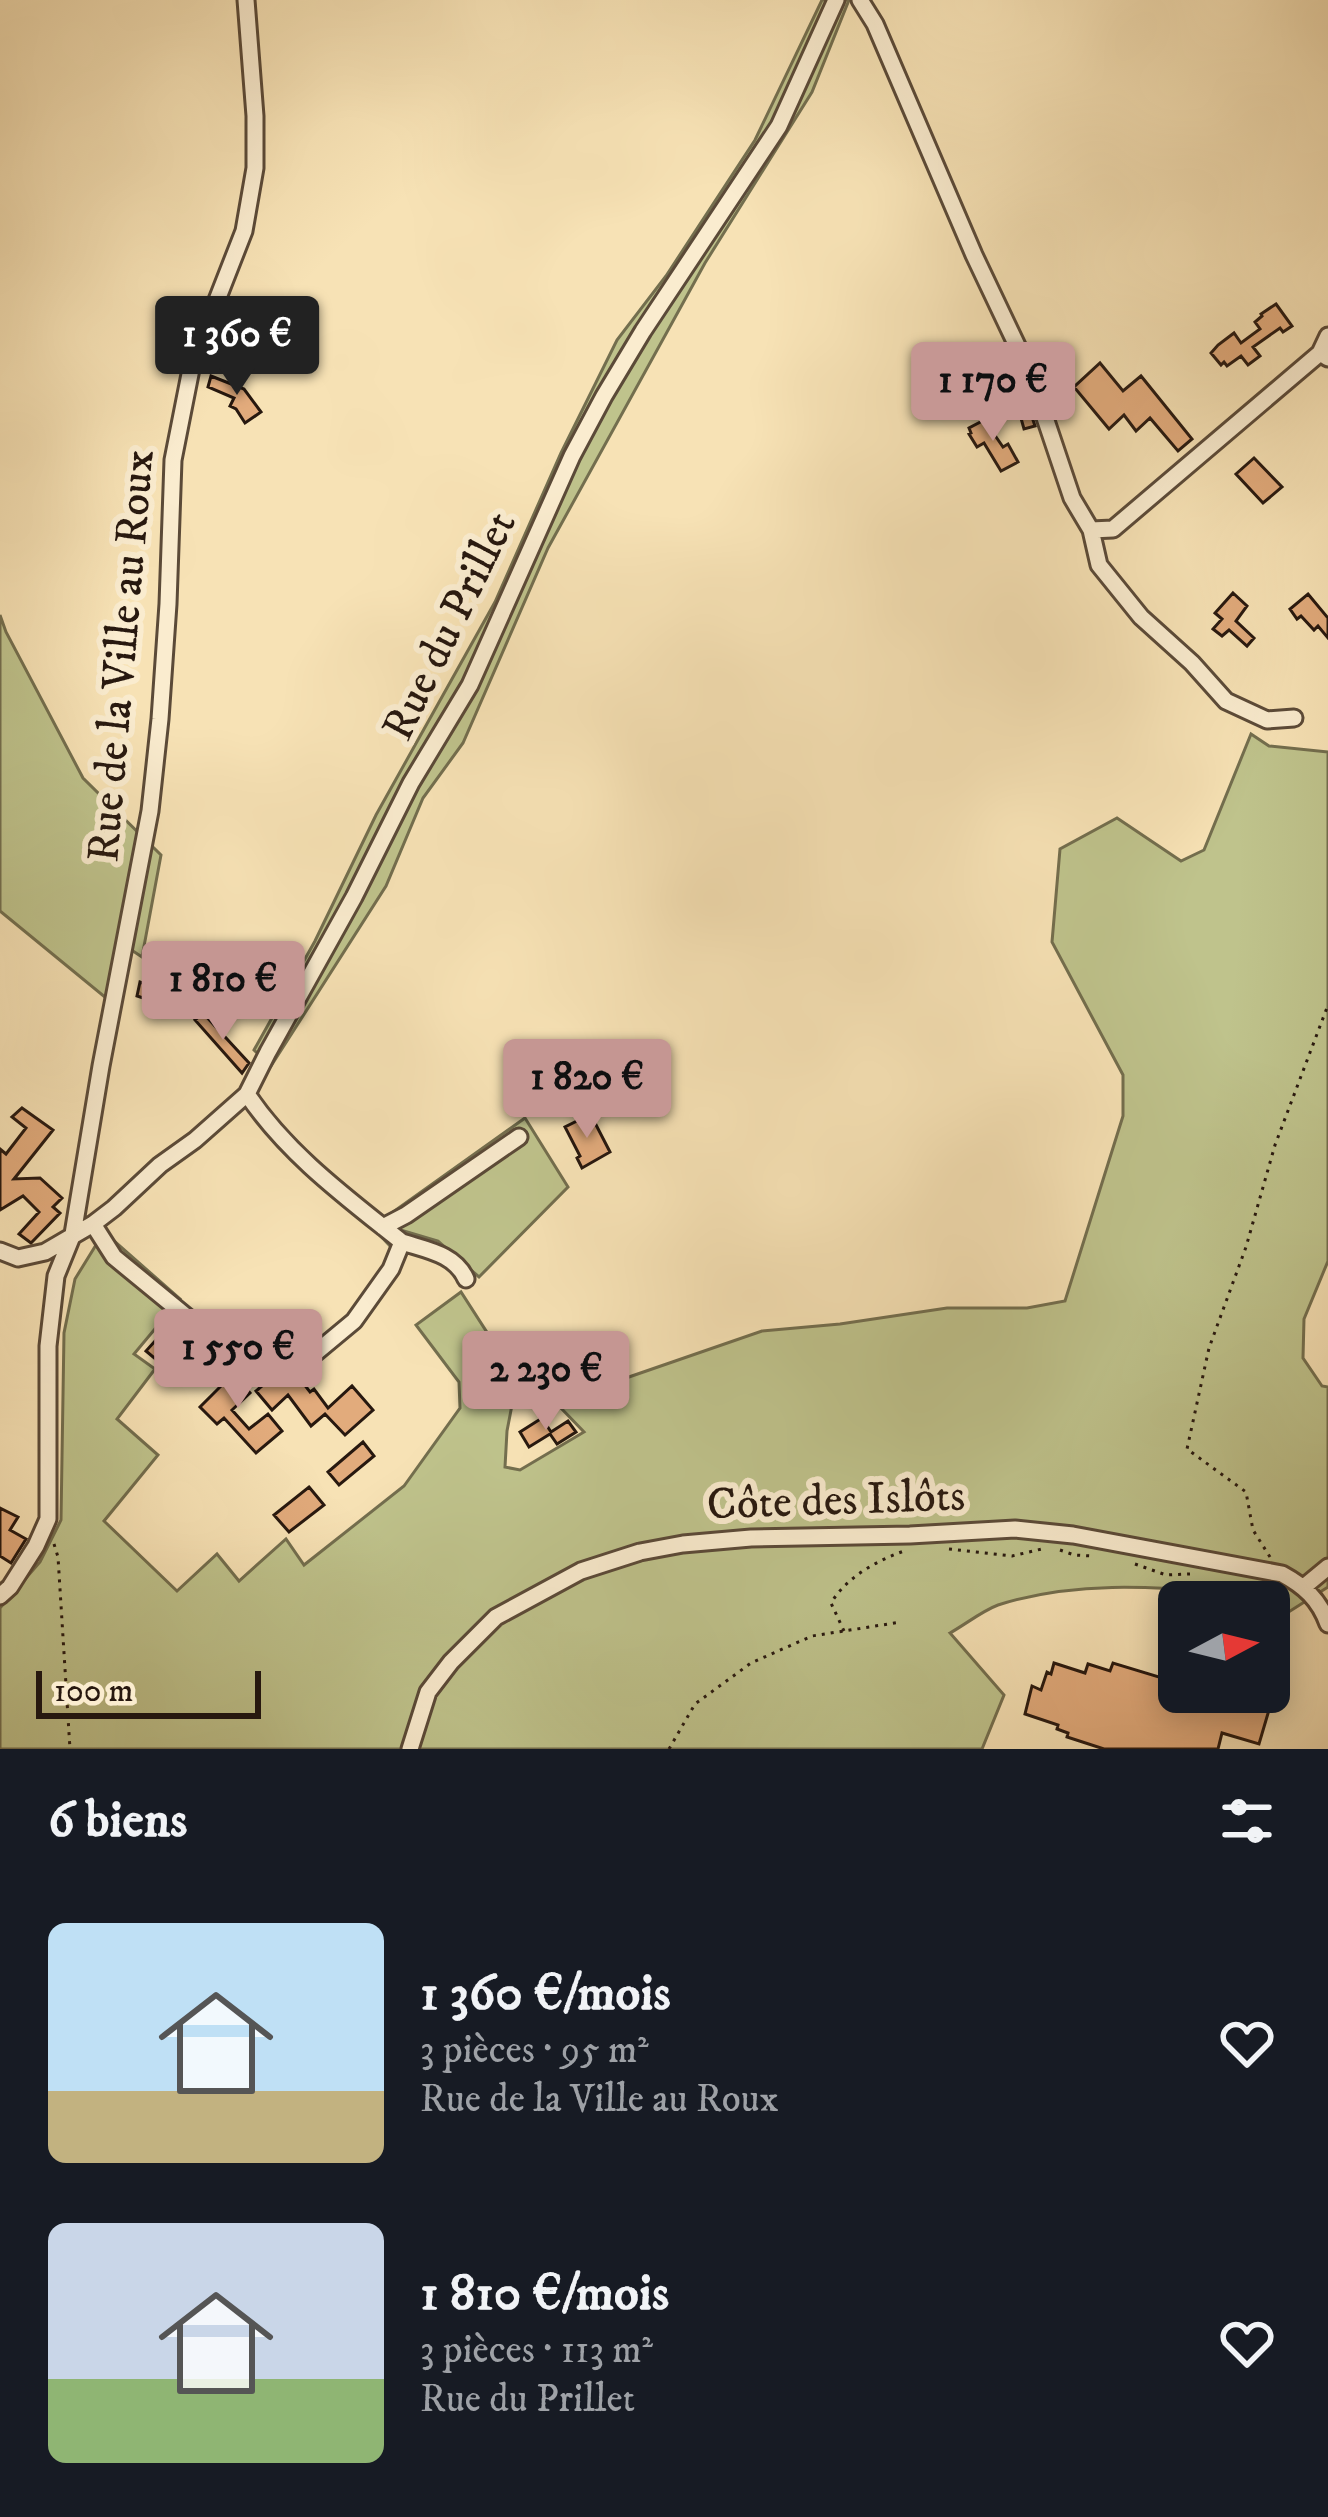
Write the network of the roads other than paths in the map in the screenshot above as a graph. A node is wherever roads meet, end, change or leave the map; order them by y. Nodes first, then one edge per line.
1 (246, 0) edge
2 (836, 0) edge
3 (860, 0) edge
4 (1328, 336) edge
5 (1324, 355) edge
6 (1091, 530) junction
7 (1294, 718) dead end
8 (247, 1094) junction
9 (519, 1137) dead end
10 (94, 1224) junction
11 (383, 1227) junction
12 (73, 1234) junction
13 (402, 1242) junction
14 (0, 1251) edge
15 (466, 1279) dead end
16 (1328, 1567) edge
17 (1305, 1586) junction
18 (0, 1596) edge
19 (1328, 1624) edge
20 (410, 1749) edge

1 - 12 street, Rue de la Ville au Roux
2 - 8 street, Rue du Prillet
3 - 6 street
4 - 5 street
5 - 6 street
6 - 7 street
8 - 10 street, Rue du Prillet
8 - 11 street
9 - 11 street
10 - 12 street, Rue du Prillet
10 - 13 street
11 - 13 street
12 - 14 street, Rue du Prillet
12 - 18 street, Rue de la Ville au Roux
13 - 15 street
16 - 17 street
17 - 19 street
17 - 20 street, Côte des Islôts

